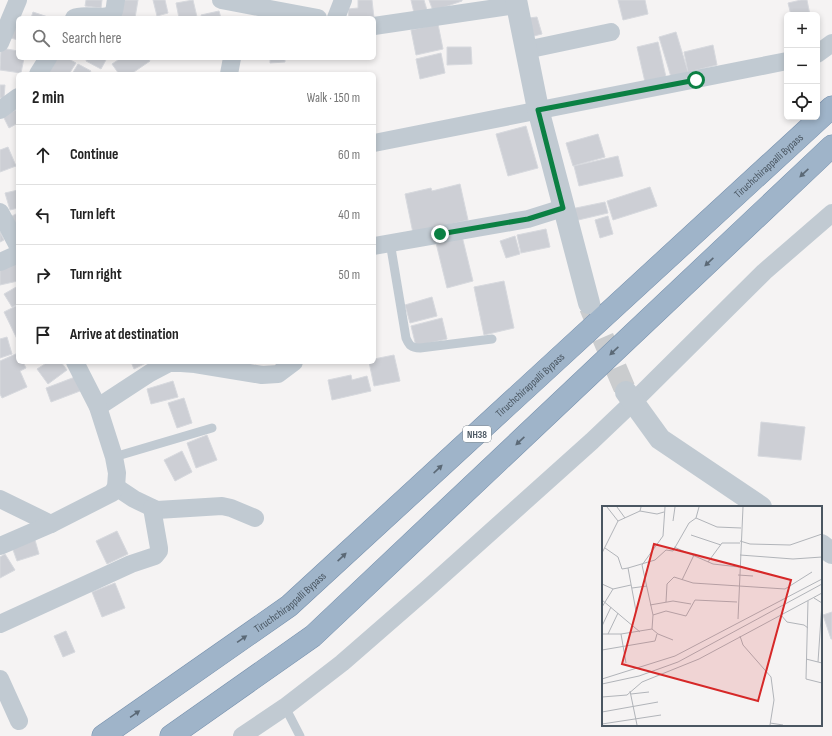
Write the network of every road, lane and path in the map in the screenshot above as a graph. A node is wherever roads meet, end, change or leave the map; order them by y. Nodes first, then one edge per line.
1 (18, 0) edge
2 (116, 0) edge
3 (221, 0) edge
4 (343, 0) edge
5 (517, 2) edge
6 (240, 11) edge
7 (80, 16) edge
8 (105, 16) edge
9 (105, 16) edge
10 (296, 16) edge
11 (337, 16) edge
12 (376, 26) edge
13 (611, 32) dead end
14 (0, 43) edge
15 (832, 43) edge
16 (526, 50) junction
17 (820, 52) edge
18 (47, 60) edge
19 (232, 60) edge
20 (784, 62) edge
21 (39, 72) edge
22 (229, 72) edge
23 (16, 98) edge
24 (832, 108) edge
25 (0, 110) edge
26 (538, 110) junction
27 (376, 143) edge
28 (832, 146) edge
29 (563, 208) junction
30 (0, 212) edge
31 (832, 214) edge
32 (16, 242) edge
33 (382, 244) edge
34 (16, 255) edge
35 (0, 262) edge
36 (589, 303) tunnel mouth
37 (492, 339) dead end
38 (75, 364) edge
39 (169, 364) edge
40 (195, 364) edge
41 (291, 364) edge
42 (630, 397) junction
43 (98, 407) junction
44 (212, 428) dead end
45 (114, 457) junction
46 (116, 487) junction
47 (0, 499) edge
48 (760, 506) edge
49 (152, 508) junction
50 (255, 518) dead end
51 (51, 524) junction
52 (0, 546) edge
53 (822, 546) edge
54 (832, 553) edge
55 (0, 624) edge
56 (0, 678) edge
57 (285, 707) junction
58 (19, 721) dead end
59 (103, 736) edge
60 (171, 736) edge
61 (242, 736) edge
62 (300, 736) edge

1 - 14 street
2 - 9 street
3 - 6 street
4 - 11 street
5 - 12 street
5 - 16 street
6 - 10 street
7 - 8 street
13 - 16 street
15 - 17 street
16 - 26 street
18 - 21 street
19 - 22 street
20 - 26 street
23 - 25 street
59 -> 24 highway, Tiruchchirappalli Bypass / NH38
26 - 27 street
26 - 29 street
28 -> 60 highway
29 - 33 street
29 - 36 street
30 - 32 street
31 - 42 street
33 - 37 lane
34 - 35 street
38 - 43 street
39 - 43 street
40 - 41 street
42 - 48 street
42 - 57 street
43 - 45 street
44 - 45 lane
45 - 46 street
46 - 49 street
46 - 51 street
47 - 51 street
49 - 50 street
49 - 55 street
51 - 52 street
53 - 54 street
56 - 58 street
57 - 61 street
57 - 62 lane

